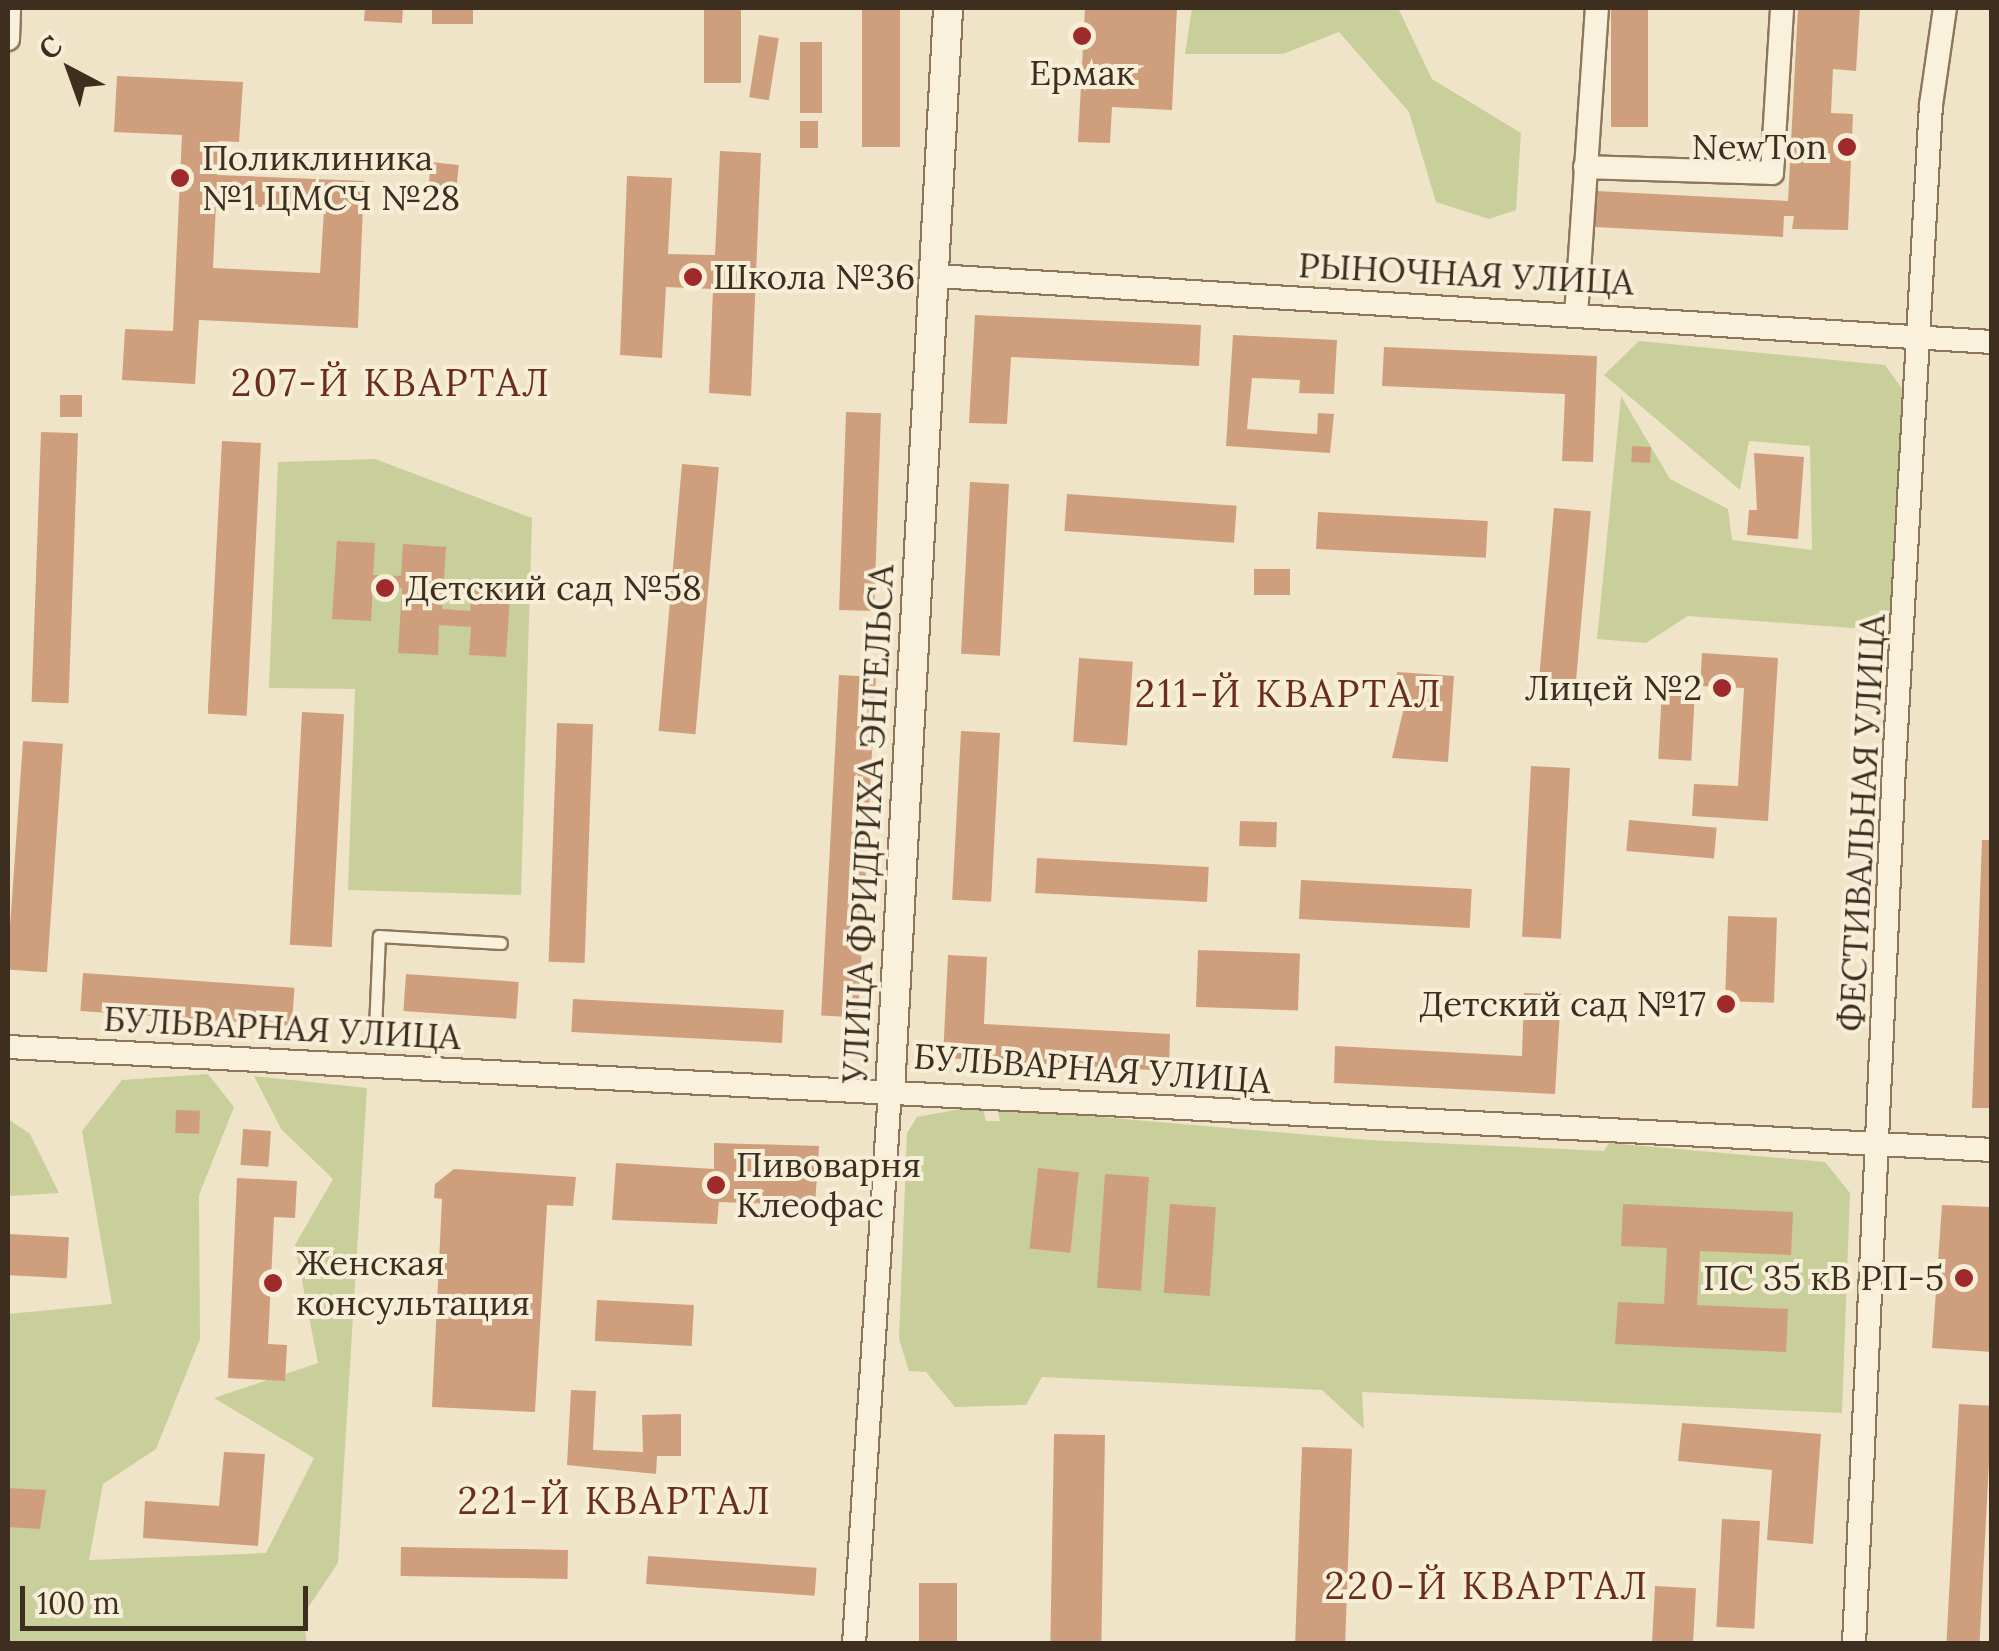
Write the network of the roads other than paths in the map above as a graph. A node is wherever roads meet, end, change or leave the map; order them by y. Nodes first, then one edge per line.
1 (9, 8) edge
2 (948, 8) edge
3 (1597, 8) edge
4 (1782, 8) edge
5 (1945, 8) edge
6 (8, 39) edge
7 (1585, 167) junction
8 (938, 276) junction
9 (1576, 316) junction
10 (1922, 338) junction
11 (1992, 342) edge
12 (501, 943) dead end
13 (375, 1030) dead end
14 (8, 1047) edge
15 (890, 1091) junction
16 (1883, 1145) junction
17 (1992, 1150) edge
18 (854, 1644) edge
19 (1854, 1644) edge

1 - 6 street
2 - 8 street, УЛИЦА ФРИДРИХА ЭНГЕЛЬСА
3 - 7 street
4 - 7 street
5 - 10 street, ФЕСТИВАЛЬНАЯ УЛИЦА
7 - 9 street
8 - 9 street, РЫНОЧНАЯ УЛИЦА
8 - 15 street, УЛИЦА ФРИДРИХА ЭНГЕЛЬСА
9 - 10 street, РЫНОЧНАЯ УЛИЦА
10 - 11 street, РЫНОЧНАЯ УЛИЦА
10 - 16 street, ФЕСТИВАЛЬНАЯ УЛИЦА
12 - 13 lane
14 - 15 street, БУЛЬВАРНАЯ УЛИЦА
15 - 16 street, БУЛЬВАРНАЯ УЛИЦА
15 - 18 street, УЛИЦА ФРИДРИХА ЭНГЕЛЬСА
16 - 17 street, БУЛЬВАРНАЯ УЛИЦА
16 - 19 street, ФЕСТИВАЛЬНАЯ УЛИЦА

